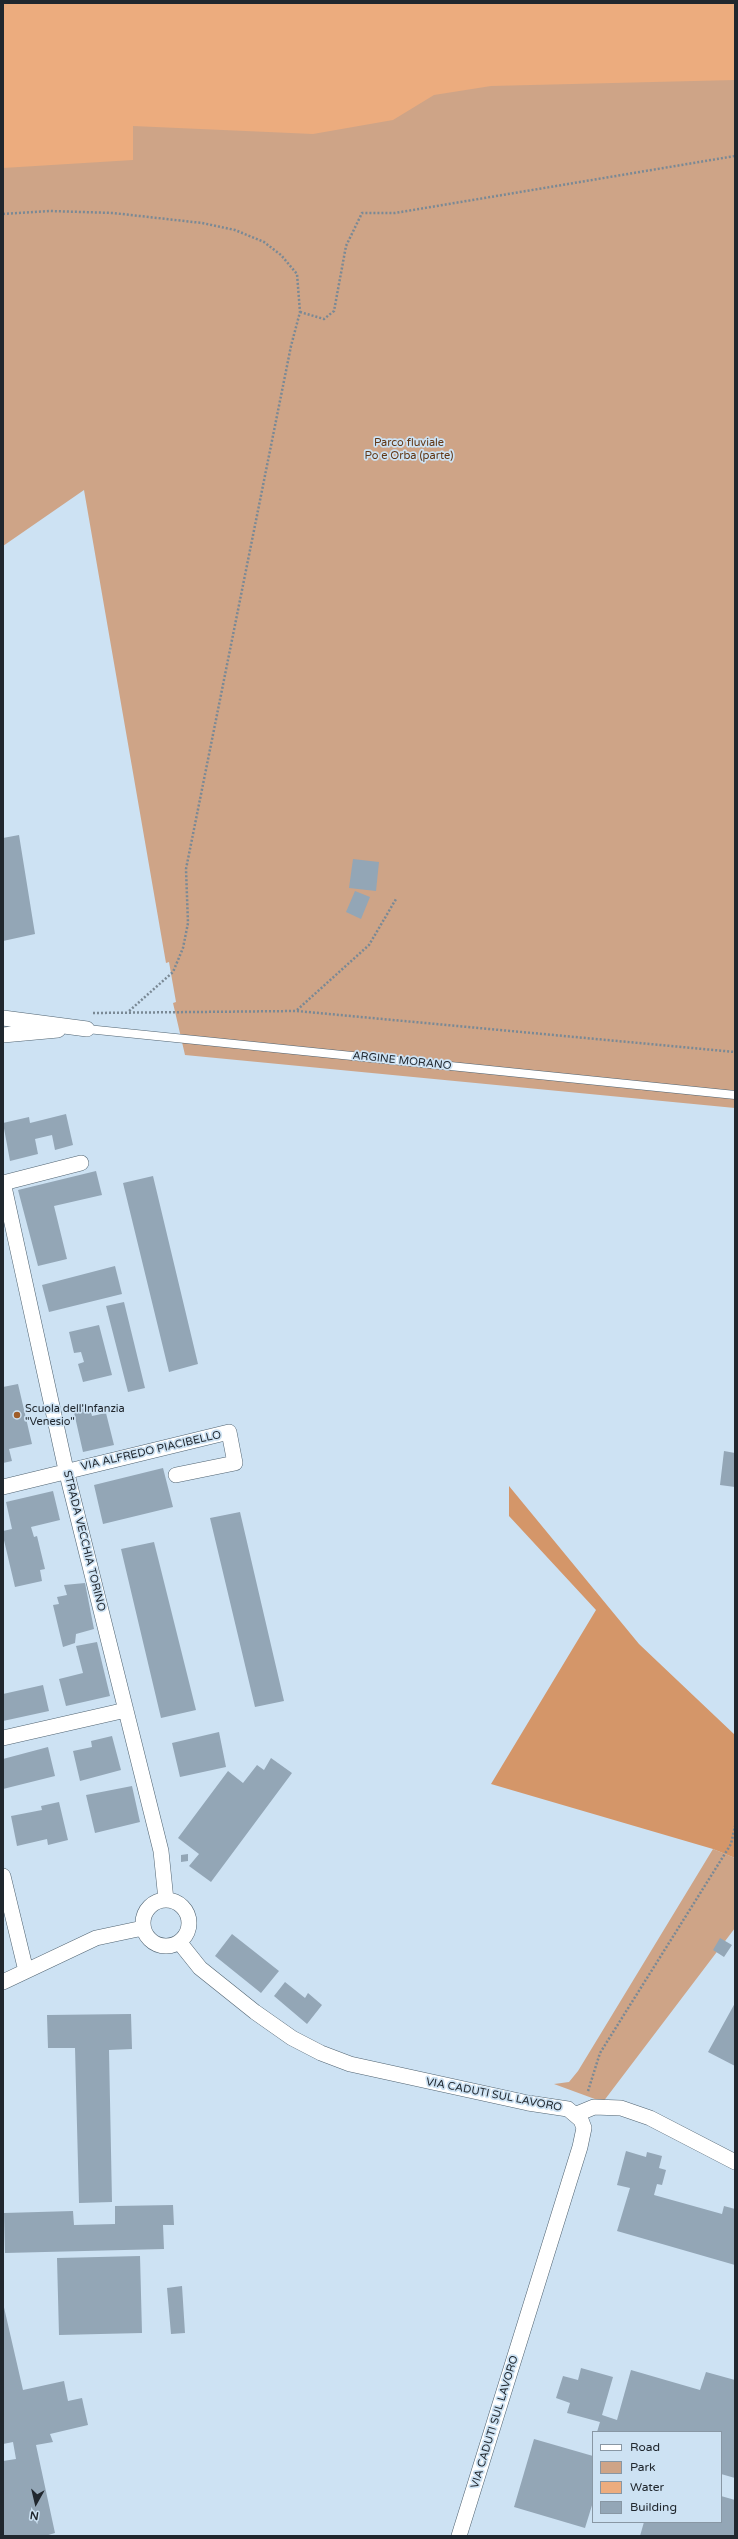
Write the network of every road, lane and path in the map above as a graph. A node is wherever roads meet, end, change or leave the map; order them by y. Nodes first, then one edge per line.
1 (735, 156) edge
2 (3, 214) edge
3 (300, 312) junction
4 (396, 899) dead end
5 (297, 1011) junction
6 (128, 1012) junction
7 (86, 1013) dead end
8 (3, 1018) edge
9 (70, 1028) junction
10 (87, 1029) joint
11 (3, 1035) edge
12 (735, 1052) edge
13 (735, 1095) edge
14 (81, 1163) dead end
15 (3, 1183) edge
16 (66, 1470) junction
17 (176, 1475) dead end
18 (3, 1486) edge
19 (126, 1710) junction
20 (3, 1738) edge
21 (735, 1826) edge
22 (731, 1844) junction
23 (735, 1845) edge
24 (3, 1876) edge
25 (166, 1900) junction
26 (143, 1928) junction
27 (180, 1943) junction
28 (26, 1971) junction
29 (3, 1982) edge
30 (577, 2114) junction
31 (735, 2162) edge
32 (459, 2536) edge

1 - 3 path
2 - 3 path
3 - 6 path
4 - 5 path
5 - 6 path
5 - 12 path
6 - 7 path
8 - 9 street, ARGINE MORANO
9 - 10 street, ARGINE MORANO
9 - 11 street, ARGINE MORANO
10 - 13 lane, ARGINE MORANO
14 - 15 street
15 - 16 street, STRADA VECCHIA TORINO
16 - 17 street, VIA ALFREDO PIACIBELLO
16 - 18 street, VIA ALFREDO PIACIBELLO
16 - 19 street, STRADA VECCHIA TORINO
19 - 20 street
19 - 25 street, STRADA VECCHIA TORINO
21 - 22 path
22 - 23 path
22 - 30 path
24 - 28 street
25 - 26 street
25 - 27 street
26 - 27 street
26 - 28 street
27 - 30 street, VIA CADUTI SUL LAVORO
28 - 29 street
30 - 31 street
30 - 32 street, VIA CADUTI SUL LAVORO

